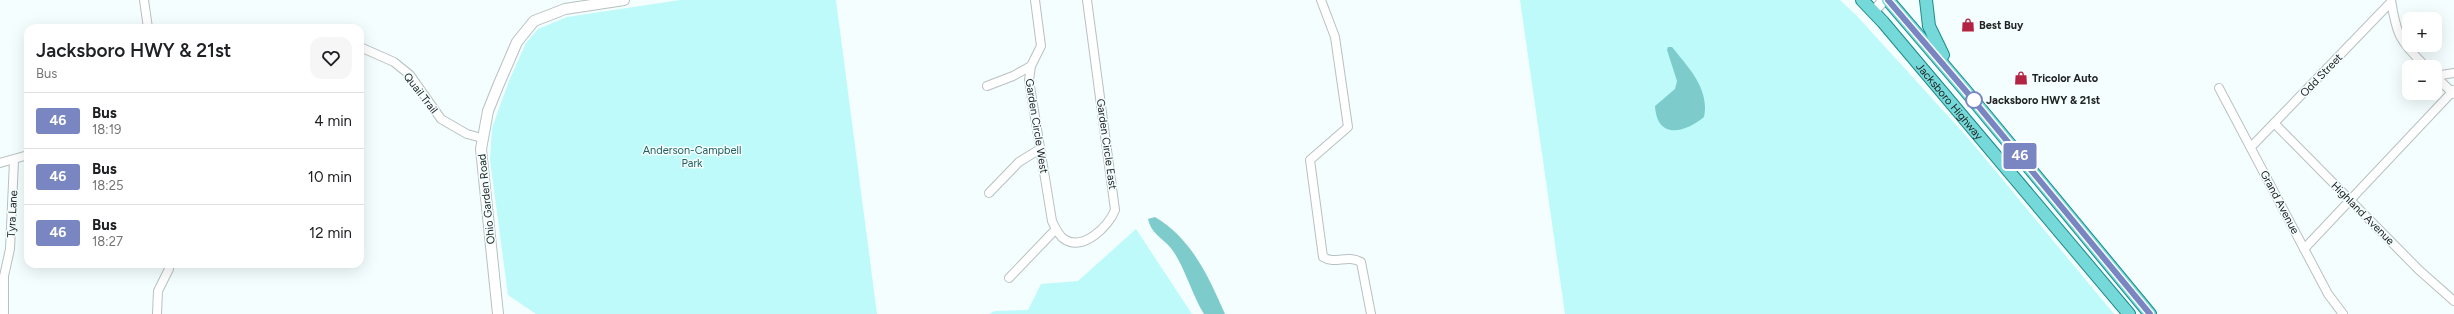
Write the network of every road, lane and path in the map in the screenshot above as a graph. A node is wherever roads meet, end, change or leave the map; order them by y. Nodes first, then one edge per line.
1 (144, 0) edge
2 (624, 0) edge
3 (1034, 0) edge
4 (1087, 0) edge
5 (1321, 0) edge
6 (1863, 0) edge
7 (1884, 0) edge
8 (1888, 0) edge
9 (1926, 0) edge
10 (2391, 1) edge
11 (1874, 12) junction
12 (147, 24) edge
13 (364, 50) edge
14 (2419, 60) edge
15 (1031, 66) junction
16 (2454, 73) edge
17 (2442, 75) edge
18 (2442, 82) edge
19 (987, 86) dead end
20 (2218, 88) dead end
21 (1965, 90) junction
22 (2453, 92) edge
23 (2274, 123) junction
24 (482, 138) junction
25 (2251, 147) junction
26 (1040, 149) junction
27 (24, 157) edge
28 (14, 161) junction
29 (0, 163) edge
30 (989, 193) dead end
31 (2350, 200) junction
32 (1056, 229) junction
33 (2304, 249) junction
34 (169, 268) edge
35 (2118, 275) junction
36 (1009, 278) dead end
37 (2105, 284) junction
38 (2454, 301) edge
39 (4, 314) edge
40 (157, 314) edge
41 (498, 314) edge
42 (1371, 314) edge
43 (2129, 314) edge
44 (2150, 314) edge
45 (2343, 314) edge

1 - 12 street
2 - 24 street, Ohio Garden Road
3 - 15 street, Garden Circle West
4 - 32 street, Garden Circle East
5 - 42 street
6 - 11 main road, Jacksboro Highway
7 - 11 street
8 - 21 main road, Jacksboro Highway
9 - 21 main road
10 - 14 street
10 - 23 street, Odd Street
11 - 37 main road, Jacksboro Highway
13 - 24 street, Quail Trail
15 - 19 street
15 - 26 street, Garden Circle West
16 - 17 street
18 - 22 street
20 - 25 street, Grand Avenue
21 - 35 main road, Jacksboro Highway
22 - 31 street
23 - 25 street, Odd Street
23 - 31 street, Highland Avenue
24 - 41 street, Ohio Garden Road
25 - 33 street, Grand Avenue
26 - 30 street
26 - 32 street, Garden Circle West
27 - 28 street
28 - 29 street
28 - 39 street, Tyra Lane
31 - 33 street
31 - 38 street, Highland Avenue
32 - 36 street
33 - 45 street, Grand Avenue
34 - 40 street
35 - 37 main road
35 - 44 main road, Jacksboro Highway
37 - 43 main road, Jacksboro Highway

